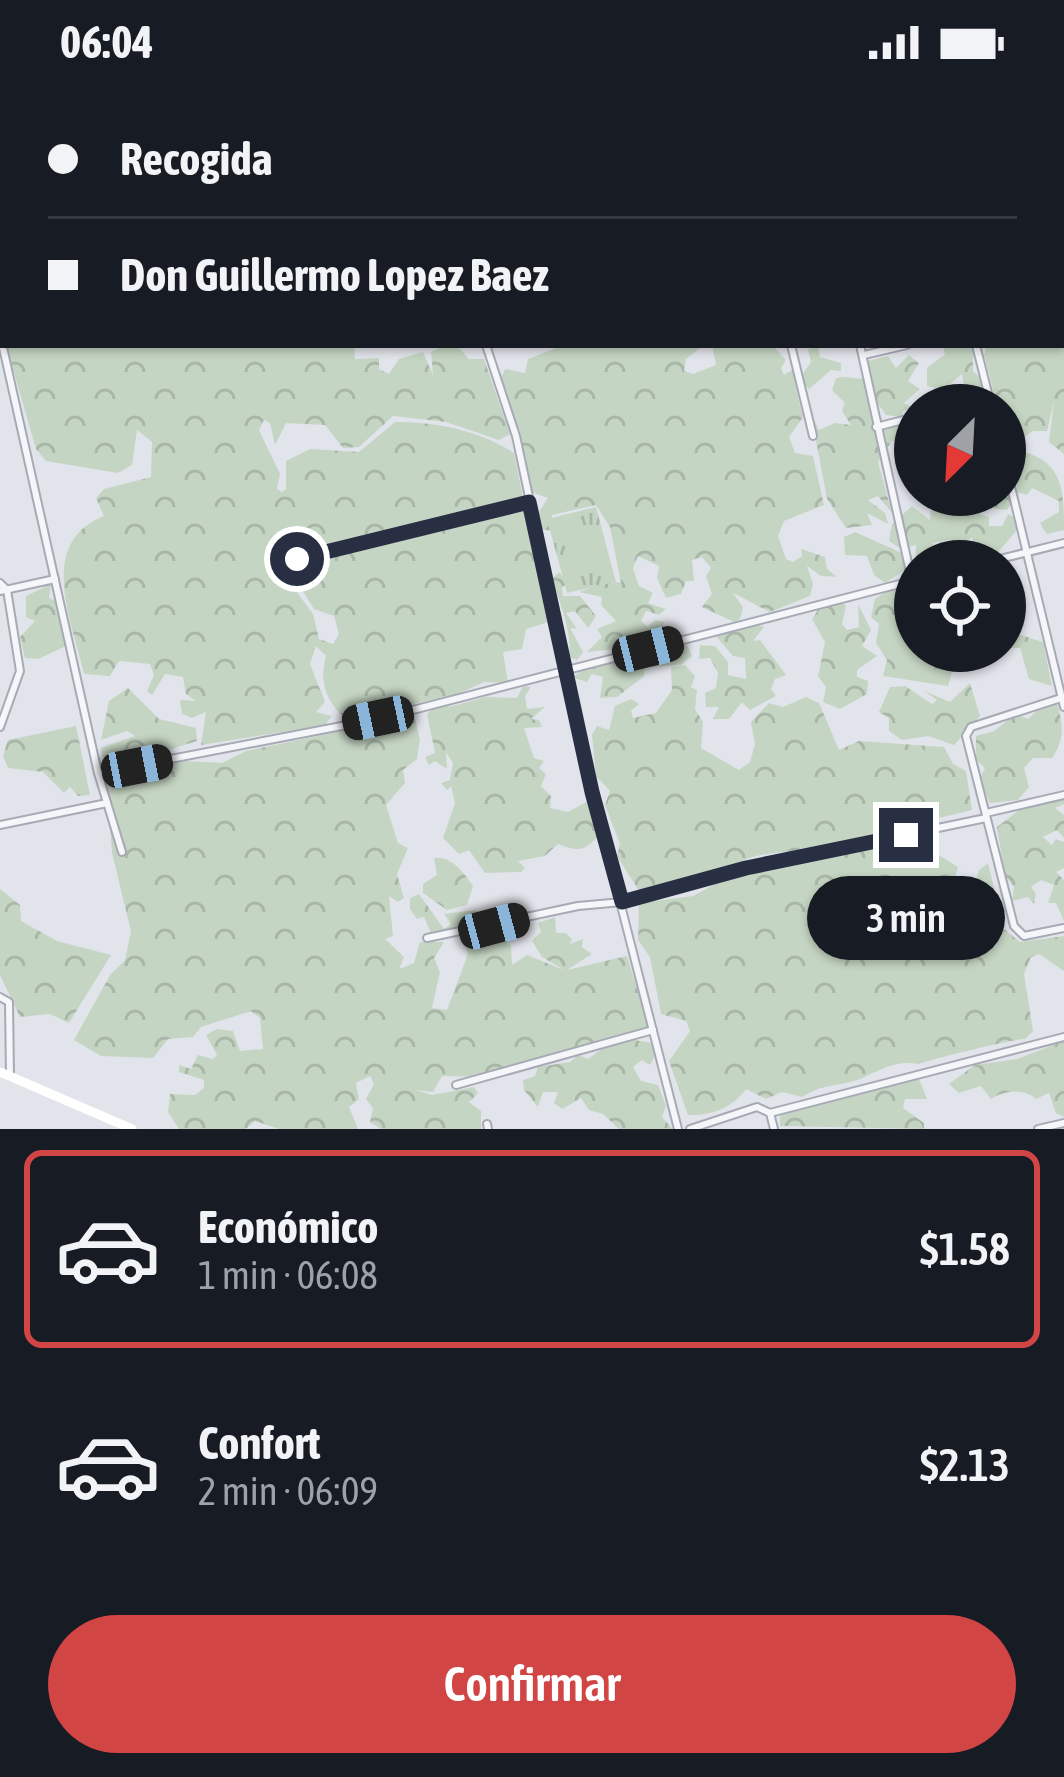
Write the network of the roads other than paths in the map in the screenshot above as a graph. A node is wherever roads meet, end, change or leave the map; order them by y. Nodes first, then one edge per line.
1 (3, 348) edge
2 (487, 348) edge
3 (791, 348) edge
4 (861, 348) edge
5 (894, 348) edge
6 (977, 348) edge
7 (864, 355) junction
8 (986, 384) edge
9 (894, 422) edge
10 (876, 427) junction
11 (813, 436) dead end
12 (529, 502) junction
13 (1018, 516) edge
14 (903, 540) edge
15 (1064, 543) edge
16 (1027, 552) junction
17 (297, 559) dead end
18 (55, 579) junction
19 (894, 586) edge
20 (2, 588) edge
21 (566, 669) junction
22 (1063, 697) edge
23 (1064, 707) edge
24 (0, 727) edge
25 (98, 773) junction
26 (1064, 795) edge
27 (107, 803) junction
28 (985, 816) junction
29 (0, 825) edge
30 (122, 852) dead end
31 (622, 902) junction
32 (1064, 928) edge
33 (427, 938) dead end
34 (0, 997) edge
35 (653, 1030) junction
36 (1064, 1036) edge
37 (5, 1074) edge
38 (455, 1085) dead end
39 (770, 1113) junction
40 (1064, 1123) edge
41 (132, 1129) edge
42 (678, 1129) edge
43 (690, 1129) edge
44 (774, 1129) edge
45 (1040, 1129) edge

1 - 18 street
2 - 12 street
3 - 11 street
4 - 7 street
5 - 7 street
6 - 8 street
7 - 10 street
9 - 10 street
10 - 14 street
12 - 17 street
12 - 21 street
13 - 16 street
15 - 16 street
16 - 22 street
18 - 20 street
18 - 25 street
19 - 21 street
20 - 24 street
21 - 25 street
21 - 31 street
22 - 23 street
22 - 28 street
25 - 27 street
26 - 28 street
27 - 29 street
27 - 30 street
28 - 31 street
28 - 32 street
31 - 33 street
31 - 35 street
34 - 37 street
35 - 38 street
35 - 42 street
36 - 39 street
37 - 41 main road
39 - 43 street
39 - 44 street
40 - 45 street

